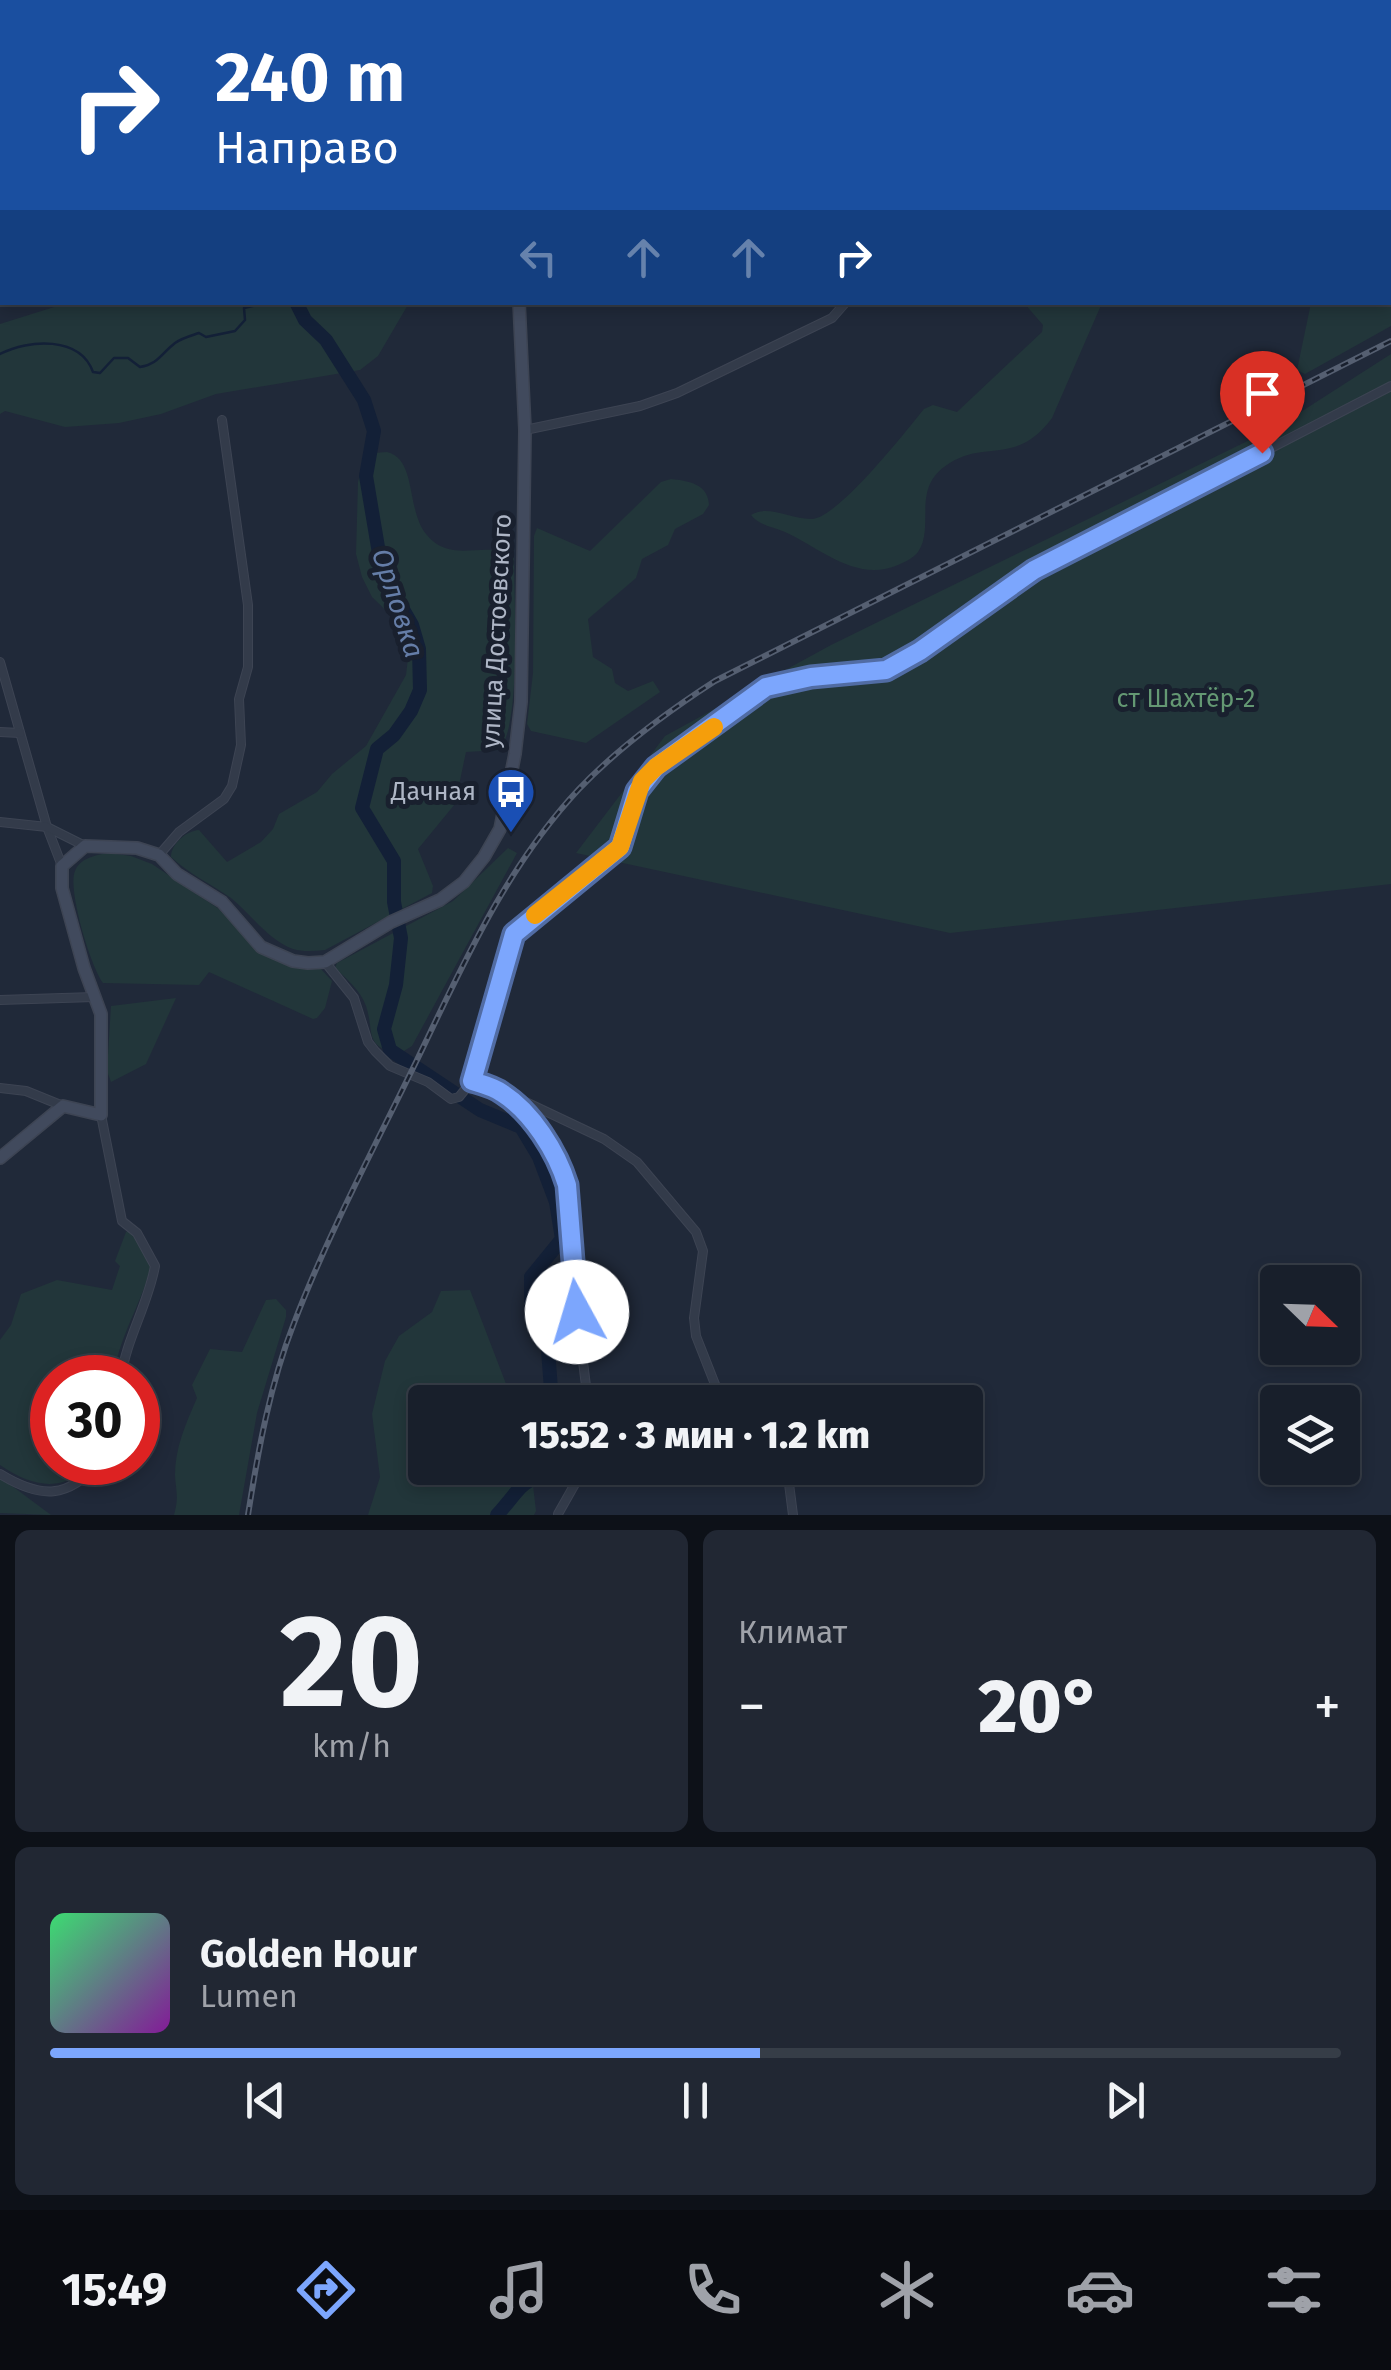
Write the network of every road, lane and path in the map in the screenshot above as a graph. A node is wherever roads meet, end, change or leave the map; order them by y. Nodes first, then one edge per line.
1 (519, 305) edge
2 (843, 305) edge
3 (1391, 386) edge
4 (222, 420) dead end
5 (525, 430) junction
6 (0, 662) edge
7 (0, 732) edge
8 (20, 734) junction
9 (0, 822) edge
10 (47, 826) junction
11 (85, 846) junction
12 (159, 855) junction
13 (62, 866) junction
14 (326, 962) junction
15 (94, 997) junction
16 (0, 1000) edge
17 (472, 1081) junction
18 (0, 1088) edge
19 (500, 1091) junction
20 (63, 1106) junction
21 (101, 1115) junction
22 (0, 1158) edge
23 (125, 1355) edge
24 (586, 1385) edge
25 (715, 1385) edge
26 (0, 1474) edge
27 (78, 1485) edge
28 (574, 1485) edge
29 (788, 1485) edge
30 (558, 1514) edge
31 (792, 1515) edge

1 - 5 main road, улица Достоевского
2 - 5 street
3 - 17 street
4 - 12 street
5 - 14 main road, улица Достоевского
6 - 8 street
7 - 8 street
8 - 10 street
9 - 10 street
10 - 11 street
10 - 13 street
11 - 12 main road
11 - 13 main road
12 - 14 main road
13 - 15 main road
14 - 17 street
15 - 16 street
15 - 21 main road
17 - 19 street
18 - 20 street
19 - 24 street
19 - 25 street
20 - 21 main road
20 - 22 main road
21 - 23 street
26 - 27 street
28 - 30 street
29 - 31 street

